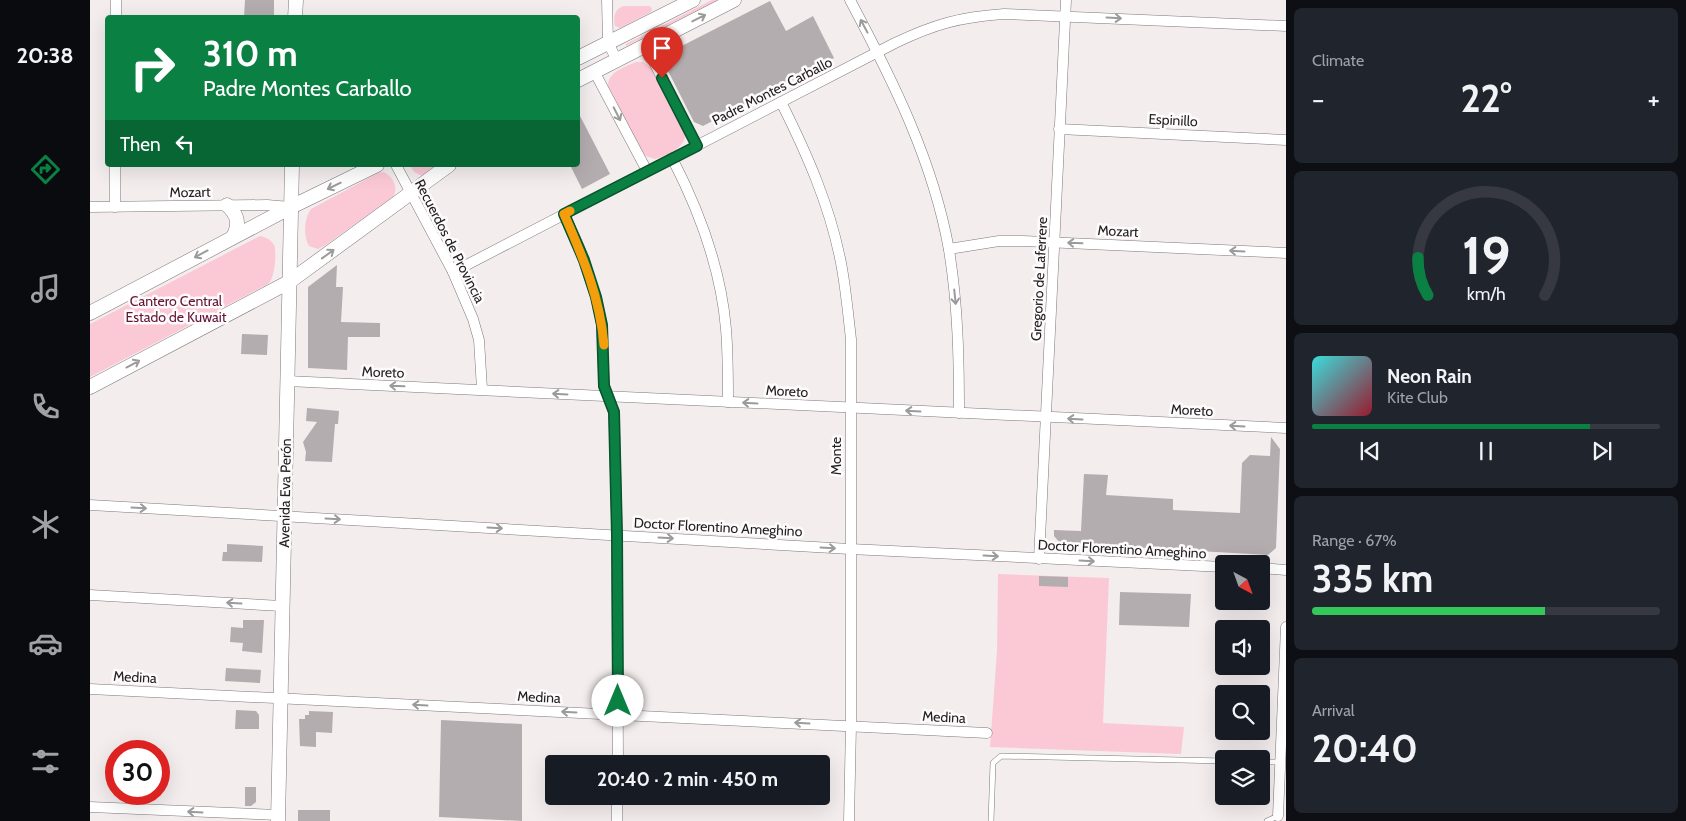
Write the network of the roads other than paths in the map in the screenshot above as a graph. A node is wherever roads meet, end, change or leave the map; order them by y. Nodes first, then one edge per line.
1 (116, 0) edge
2 (296, 0) edge
3 (607, 0) edge
4 (693, 0) edge
5 (734, 0) edge
6 (850, 0) edge
7 (1066, 0) edge
8 (116, 15) edge
9 (295, 15) edge
10 (1065, 16) junction
11 (1286, 26) edge
12 (608, 42) junction
13 (645, 45) junction
14 (878, 52) junction
15 (580, 57) edge
16 (616, 59) junction
17 (594, 71) junction
18 (580, 79) edge
19 (782, 102) junction
20 (1059, 129) junction
21 (1286, 140) edge
22 (697, 146) junction
23 (672, 158) junction
24 (115, 167) edge
25 (292, 167) edge
26 (373, 167) edge
27 (397, 167) edge
28 (447, 167) edge
29 (647, 172) junction
30 (411, 193) junction
31 (227, 205) junction
32 (90, 207) edge
33 (115, 207) junction
34 (291, 207) junction
35 (564, 214) junction
36 (233, 237) junction
37 (1054, 242) junction
38 (949, 249) junction
39 (1286, 253) edge
40 (452, 272) junction
41 (289, 282) junction
42 (90, 313) edge
43 (287, 381) junction
44 (90, 387) edge
45 (482, 390) junction
46 (608, 397) junction
47 (728, 402) junction
48 (850, 408) junction
49 (959, 414) junction
50 (1046, 417) junction
51 (1286, 428) edge
52 (90, 505) edge
53 (284, 516) junction
54 (617, 535) junction
55 (850, 549) junction
56 (1039, 559) junction
57 (1215, 567) edge
58 (1270, 569) edge
59 (1286, 570) edge
60 (90, 594) edge
61 (282, 606) junction
62 (1286, 627) edge
63 (1286, 639) edge
64 (90, 688) edge
65 (280, 698) junction
66 (618, 715) junction
67 (851, 725) junction
68 (987, 733) dead end
69 (618, 755) edge
70 (1215, 761) edge
71 (1270, 762) edge
72 (1279, 762) junction
73 (617, 805) edge
74 (90, 807) edge
75 (1278, 816) joint
76 (278, 818) edge
77 (617, 821) edge
78 (849, 821) edge
79 (991, 821) edge
80 (1267, 821) edge

1 - 8 street
2 - 9 street
3 - 12 street
4 - 12 street
13 -> 5 street
14 -> 6 street
7 - 10 street, Gregorio de Laferrere
10 -> 11 street, Padre Montes Carballo
10 - 14 street, Padre Montes Carballo
10 - 20 street, Gregorio de Laferrere
12 - 15 street
12 - 16 street
13 - 16 street
13 - 22 street
14 - 19 street, Padre Montes Carballo
14 - 38 street
16 - 17 street
17 - 18 street
17 -> 29 street
19 - 22 street, Padre Montes Carballo
19 - 48 street, Monte
20 - 21 street, Espinillo
20 - 37 street, Gregorio de Laferrere
22 - 23 street, Padre Montes Carballo
23 - 29 street, Padre Montes Carballo
23 - 47 street
24 - 33 street
25 - 34 street, Avenida Eva Perón
26 -> 34 street
27 - 30 street, Recuerdos de Provincia
28 - 30 street
29 - 35 street, Padre Montes Carballo
30 - 40 street, Recuerdos de Provincia
41 -> 30 street
31 - 33 street, Mozart
31 - 34 street, Mozart
31 - 36 street
32 - 33 street, Mozart
34 - 36 street
34 - 41 street, Avenida Eva Perón
35 - 40 street, Padre Montes Carballo
35 - 46 street
36 -> 42 street
37 - 38 street, Mozart
39 -> 37 street, Mozart
37 - 50 street, Gregorio de Laferrere
38 -> 49 street
40 - 45 street, Recuerdos de Provincia
41 - 43 street, Avenida Eva Perón
44 -> 41 street
45 -> 43 street, Moreto
43 - 53 street, Avenida Eva Perón
46 -> 45 street, Moreto
46 - 47 street, Moreto
46 - 54 street
48 -> 47 street, Moreto
49 -> 48 street, Moreto
48 - 55 street, Monte
49 - 50 street, Moreto
51 -> 50 street, Moreto
50 - 56 street, Gregorio de Laferrere
52 -> 53 street, Doctor Florentino Ameghino
53 -> 54 street, Doctor Florentino Ameghino
53 - 61 street, Avenida Eva Perón
54 -> 55 street, Doctor Florentino Ameghino
54 - 66 street
55 -> 56 street, Doctor Florentino Ameghino
55 - 67 street, Monte
56 -> 57 street, Doctor Florentino Ameghino
58 - 59 street
61 -> 60 street
61 - 65 street, Avenida Eva Perón
62 - 63 street
63 - 72 street
64 - 65 street, Medina
66 -> 65 street, Medina
65 - 76 street, Avenida Eva Perón
67 -> 66 street, Medina
66 - 69 street
67 - 68 street, Medina
67 - 78 street, Monte
70 - 79 lane
71 - 72 lane
72 - 75 street
73 - 77 street
76 -> 74 street
75 - 80 lane

